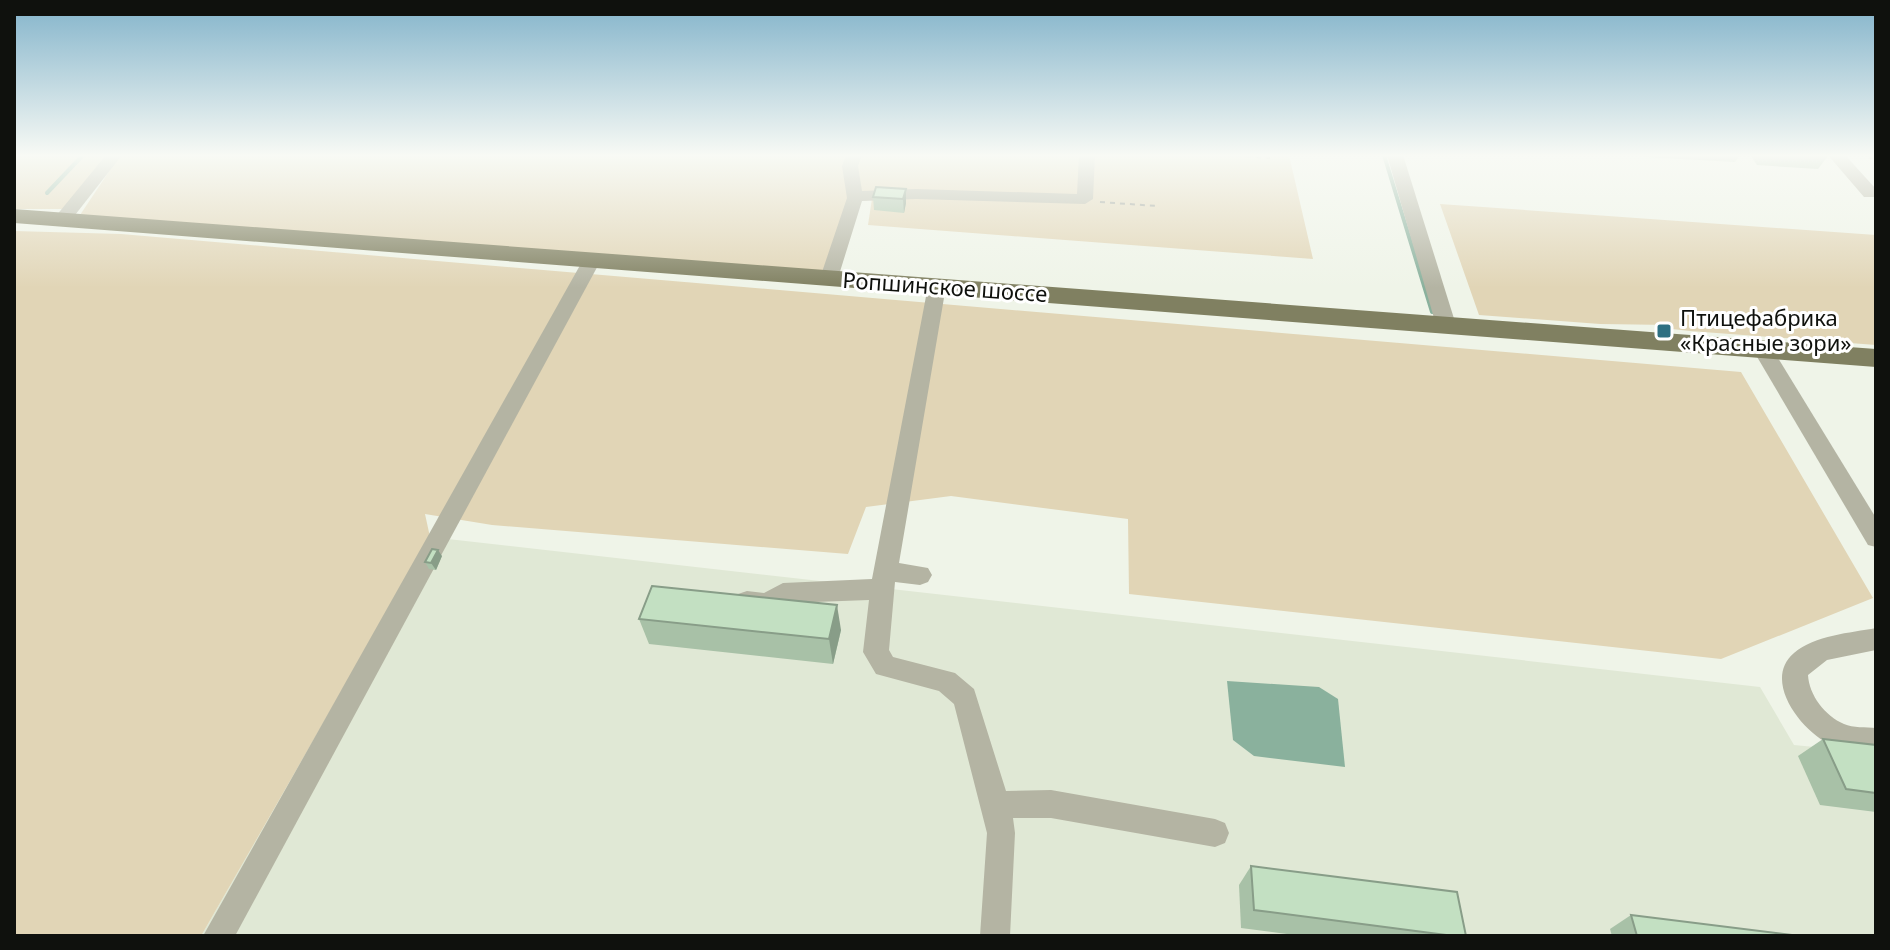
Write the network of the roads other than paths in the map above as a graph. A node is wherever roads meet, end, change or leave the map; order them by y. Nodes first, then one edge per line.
1 (79, 199) edge
2 (855, 199) edge
3 (1408, 199) edge
4 (14, 216) edge
5 (62, 220) junction
6 (592, 260) junction
7 (829, 278) junction
8 (937, 286) junction
9 (1446, 325) junction
10 (1763, 350) junction
11 (1876, 358) edge
12 (1876, 538) edge
13 (920, 575) dead end
14 (884, 580) junction
15 (723, 599) edge
16 (1876, 639) edge
17 (1876, 740) edge
18 (996, 805) junction
19 (1215, 833) dead end
20 (218, 936) edge
21 (995, 936) edge

1 - 5 street
2 - 7 street
3 - 9 street
4 - 5 main road, Ропшинское шоссе
5 - 6 main road, Ропшинское шоссе
6 - 7 main road, Ропшинское шоссе
6 - 20 street
7 - 8 main road, Ропшинское шоссе
8 - 9 main road, Ропшинское шоссе
8 - 14 street
9 - 10 main road, Ропшинское шоссе
10 - 11 main road, Ропшинское шоссе
10 - 12 street
13 - 14 street
14 - 15 street
14 - 18 street
16 - 17 street
18 - 19 street
18 - 21 street

